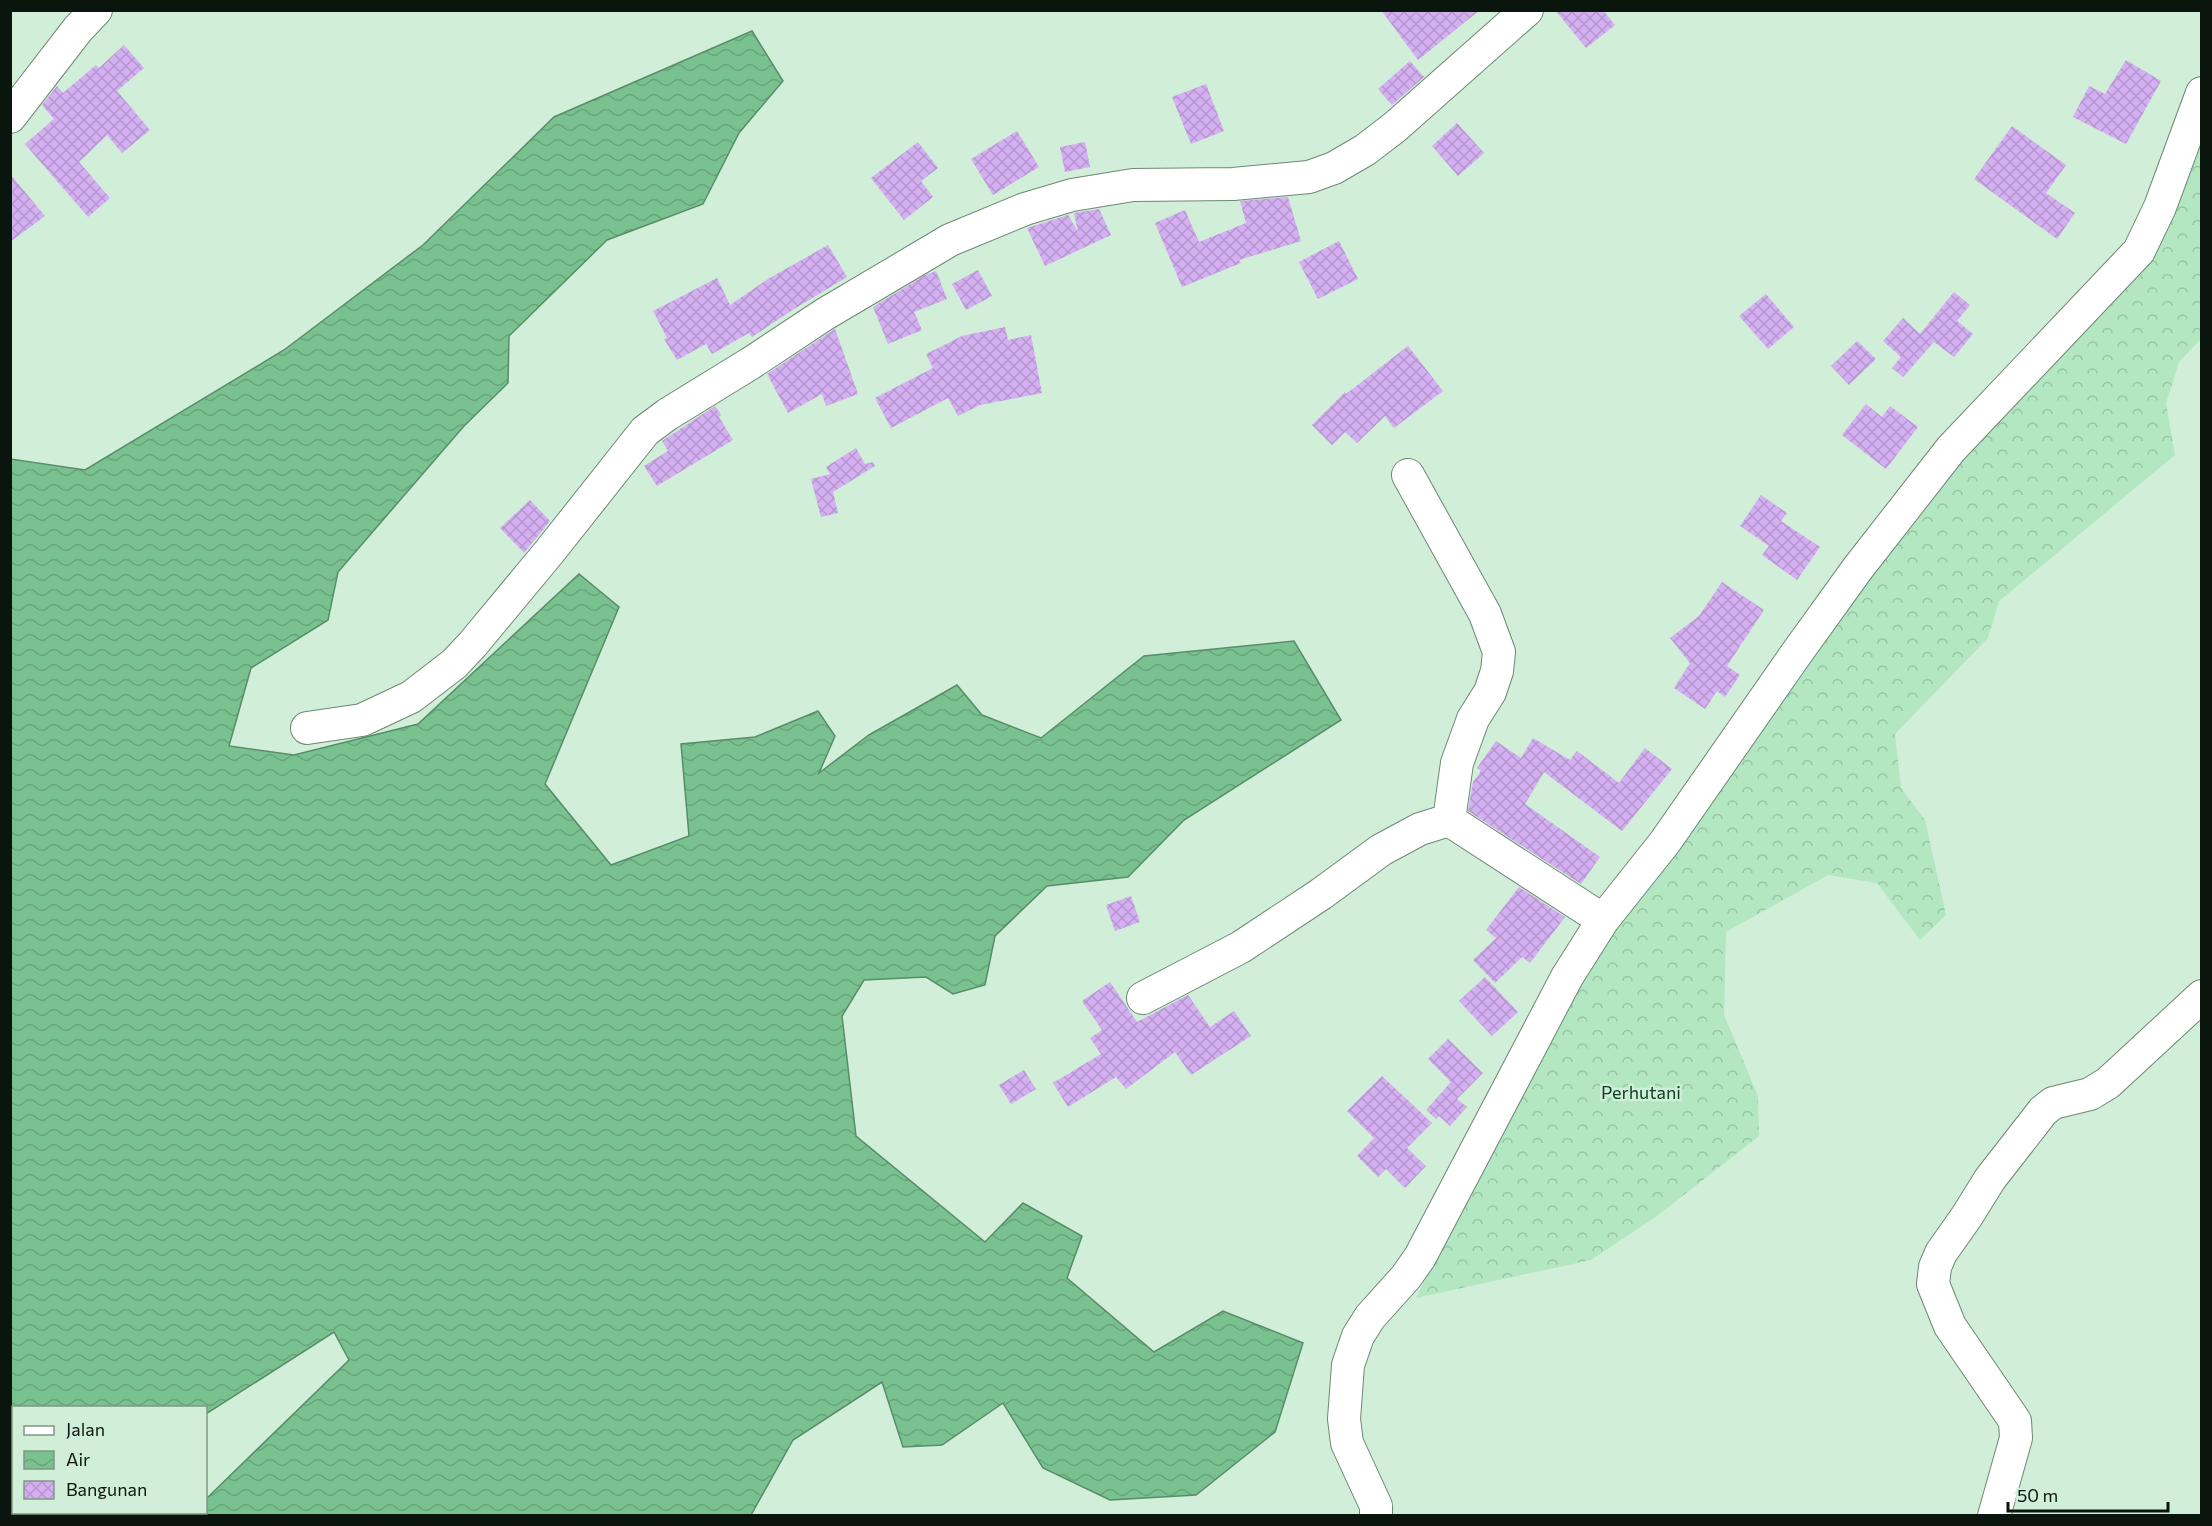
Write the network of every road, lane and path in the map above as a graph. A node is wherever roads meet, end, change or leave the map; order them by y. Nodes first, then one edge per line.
1 (96, 10) edge
2 (1527, 10) edge
3 (2202, 93) edge
4 (10, 117) edge
5 (1408, 475) dead end
6 (307, 728) dead end
7 (1449, 820) junction
8 (1603, 920) junction
9 (2202, 996) edge
10 (1143, 998) dead end
11 (1376, 1515) edge
12 (1994, 1515) edge

1 - 4 street
2 - 6 street
3 - 8 street
5 - 7 street
7 - 8 street
7 - 10 street
8 - 11 street
9 - 12 street

